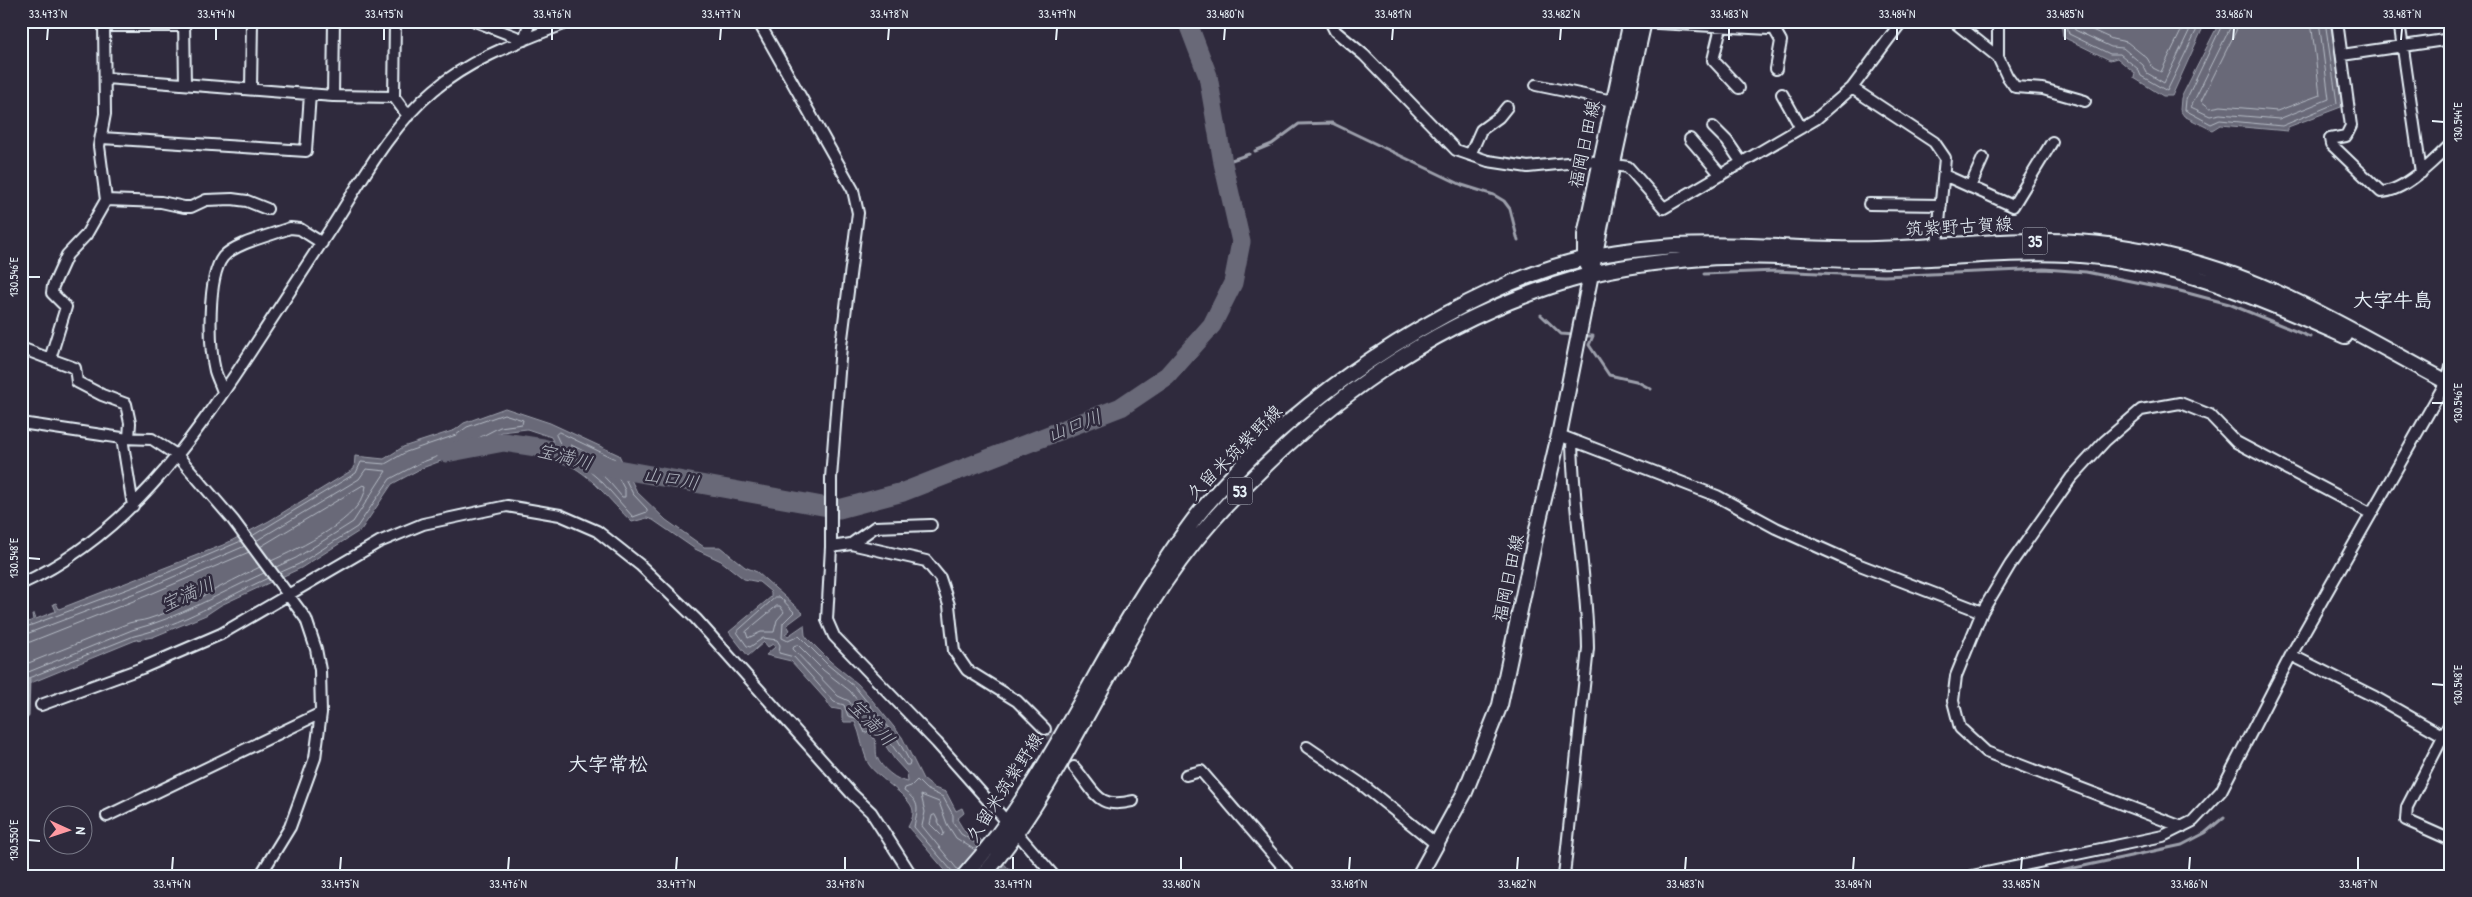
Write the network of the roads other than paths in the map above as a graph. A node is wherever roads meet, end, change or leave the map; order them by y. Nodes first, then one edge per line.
1 (252, 21) edge
2 (334, 21) edge
3 (394, 21) edge
4 (475, 21) edge
5 (530, 21) edge
6 (571, 21) edge
7 (758, 21) edge
8 (1330, 21) edge
9 (1626, 21) edge
10 (1787, 21) edge
11 (1902, 21) edge
12 (1953, 21) edge
13 (1998, 21) edge
14 (2337, 21) edge
15 (2399, 21) edge
16 (1637, 22) edge
17 (184, 23) edge
18 (104, 24) edge
19 (1721, 27) junction
20 (1773, 27) junction
21 (524, 40) junction
22 (2451, 40) edge
23 (2402, 46) junction
24 (2342, 55) junction
25 (1998, 57) junction
26 (1776, 69) dead end
27 (106, 78) junction
28 (185, 84) junction
29 (1536, 85) dead end
30 (1739, 88) dead end
31 (1852, 88) junction
32 (251, 89) junction
33 (310, 94) junction
34 (1782, 94) dead end
35 (333, 96) junction
36 (394, 97) junction
37 (1613, 101) junction
38 (2085, 102) dead end
39 (1507, 107) dead end
40 (408, 116) junction
41 (1713, 127) dead end
42 (1801, 128) junction
43 (102, 138) junction
44 (1690, 139) dead end
45 (2052, 142) dead end
46 (2451, 144) edge
47 (1470, 155) junction
48 (1983, 158) dead end
49 (1599, 162) junction
50 (1742, 162) junction
51 (1613, 163) junction
52 (2420, 173) junction
53 (1721, 175) junction
54 (1944, 175) junction
55 (1970, 187) junction
56 (106, 200) junction
57 (1869, 204) dead end
58 (1941, 205) junction
59 (267, 209) dead end
60 (322, 243) junction
61 (1937, 246) junction
62 (1590, 257) junction
63 (1591, 274) junction
64 (21, 348) edge
65 (50, 359) junction
66 (2451, 367) edge
67 (2448, 383) edge
68 (224, 392) junction
69 (21, 423) edge
70 (1566, 437) junction
71 (126, 438) junction
72 (178, 456) junction
73 (133, 506) junction
74 (2370, 513) junction
75 (931, 525) dead end
76 (851, 544) junction
77 (831, 545) junction
78 (21, 584) edge
79 (286, 591) junction
80 (1982, 612) junction
81 (2291, 655) junction
82 (42, 705) dead end
83 (322, 713) junction
84 (2451, 721) edge
85 (1045, 729) tunnel mouth
86 (2442, 735) junction
87 (1307, 747) dead end
88 (1074, 767) tunnel mouth
89 (1186, 775) dead end
90 (1133, 801) dead end
91 (107, 816) dead end
92 (2182, 827) junction
93 (1010, 832) junction
94 (2451, 840) edge
95 (1436, 844) junction
96 (260, 876) edge
97 (912, 876) edge
98 (964, 876) edge
99 (983, 876) edge
100 (1054, 876) edge
101 (1291, 876) edge
102 (1419, 876) edge
103 (1564, 876) edge
104 (1972, 876) edge

1 - 32 street
2 - 35 street
3 - 36 street
4 - 21 street
5 - 21 street
6 - 21 street
7 - 77 street
8 - 47 street
9 - 16 street
10 - 20 street
11 - 31 street
12 - 25 street
13 - 25 street
14 - 24 street
15 - 23 street
16 - 19 street
16 - 37 main road, 福岡日田線
16 - 51 main road, 福岡日田線
17 - 18 street
17 - 28 street
18 - 27 street
19 - 20 street
19 - 30 street
20 - 26 street
21 - 40 street
22 - 23 street
23 - 24 street
23 - 52 street
24 - 52 street
25 - 38 street
27 - 28 street
27 - 43 street
28 - 32 street
29 - 37 street
31 - 42 street
31 - 54 street
32 - 33 street
33 - 35 street
33 - 43 street
34 - 42 street
35 - 36 street
36 - 40 street
37 - 49 main road, 福岡日田線
39 - 47 street
40 - 60 street
41 - 50 street
42 - 50 street
43 - 56 street
44 - 53 street
45 - 55 street
46 - 52 street
47 - 49 street
48 - 55 street
49 - 51 street
49 - 62 main road, 福岡日田線
50 - 53 street
51 - 53 street
51 - 62 main road, 福岡日田線
54 - 55 street
54 - 58 street
56 - 59 street
56 - 65 street
57 - 58 street
58 - 61 street
60 - 68 street
60 - 68 street
61 - 62 main road, 筑紫野古賀線 / 35
61 - 67 main road, 筑紫野古賀線 / 35
62 - 63 main road, 福岡日田線
62 - 93 main road, 久留米筑紫野線 / 53
63 - 67 main road, 筑紫野古賀線 / 35
63 - 70 main road, 福岡日田線
63 - 93 main road, 久留米筑紫野線 / 53
64 - 65 street
65 - 71 street
66 - 67 street
67 - 74 street
68 - 72 street
69 - 71 street
70 - 80 street
70 - 95 main road, 福岡日田線
70 - 103 street
71 - 72 street
71 - 73 street
72 - 73 street
72 - 79 street
73 - 78 street
74 - 80 street
74 - 81 street
75 - 76 street
76 - 77 street
76 - 85 street
77 - 93 street
79 - 82 street
79 - 83 street
79 - 97 street
80 - 92 street
81 - 86 street
81 - 92 street
83 - 91 street
83 - 96 street
84 - 86 street
86 - 94 street
87 - 95 street
88 - 90 street
89 - 101 street
92 - 104 street
93 - 98 main road, 久留米筑紫野線 / 53
93 - 99 main road, 久留米筑紫野線 / 53
93 - 100 street
95 - 102 main road, 福岡日田線

